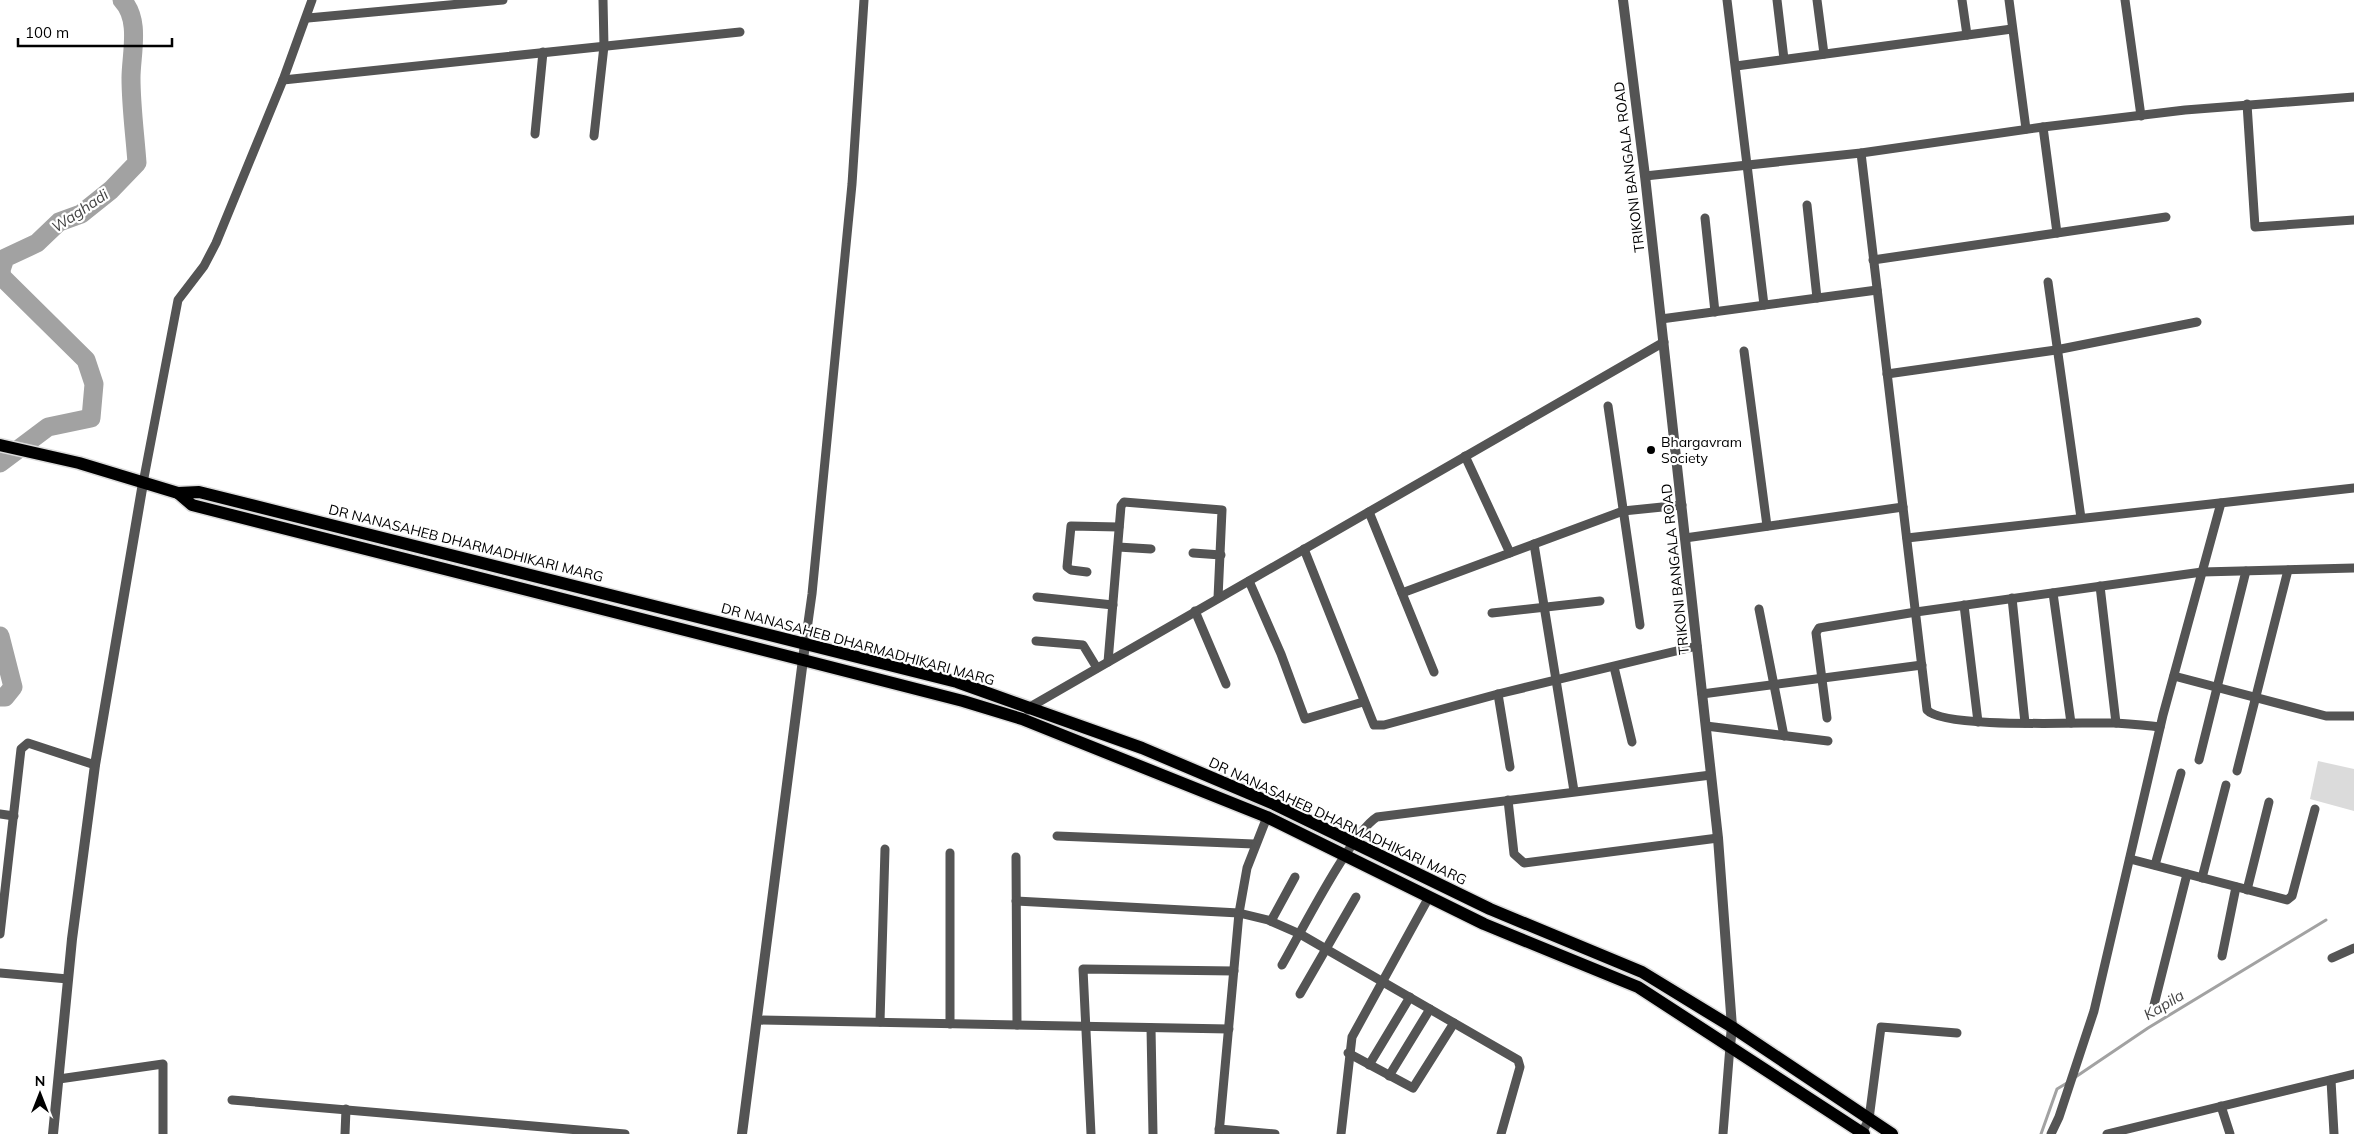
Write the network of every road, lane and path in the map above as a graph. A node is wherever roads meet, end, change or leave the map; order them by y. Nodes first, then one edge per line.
1 (312, 0) edge
2 (503, 0) edge
3 (603, 0) edge
4 (864, 0) edge
5 (1623, 0) edge
6 (1728, 0) edge
7 (1776, 0) edge
8 (1817, 0) edge
9 (1962, 0) edge
10 (2009, 0) edge
11 (2125, 0) edge
12 (308, 18) junction
13 (2012, 28) junction
14 (740, 32) dead end
15 (1967, 35) junction
16 (604, 46) junction
17 (543, 52) junction
18 (1824, 54) junction
19 (1784, 59) junction
20 (1736, 66) junction
21 (283, 80) junction
22 (2354, 97) edge
23 (2247, 104) junction
24 (2141, 116) junction
25 (2043, 127) junction
26 (2026, 130) junction
27 (535, 134) dead end
28 (594, 136) dead end
29 (1860, 153) junction
30 (1748, 165) junction
31 (1645, 176) junction
32 (1807, 205) dead end
33 (2166, 217) dead end
34 (1705, 218) dead end
35 (2354, 220) edge
36 (2058, 233) junction
37 (1873, 260) junction
38 (2048, 282) dead end
39 (1877, 290) junction
40 (1817, 298) junction
41 (1764, 305) junction
42 (1715, 312) junction
43 (1661, 319) junction
44 (2197, 322) dead end
45 (1664, 342) junction
46 (2056, 350) junction
47 (1744, 351) dead end
48 (1887, 374) junction
49 (1608, 406) dead end
50 (0, 445) edge
51 (1465, 456) junction
52 (143, 482) junction
53 (2354, 488) edge
54 (178, 493) junction
55 (2222, 503) junction
56 (1682, 505) junction
57 (1903, 507) junction
58 (1623, 511) junction
59 (1369, 512) junction
60 (2081, 518) junction
61 (1767, 526) junction
62 (1119, 527) junction
63 (1685, 538) junction
64 (1907, 538) junction
65 (1534, 544) junction
66 (1118, 547) junction
67 (1152, 549) dead end
68 (1304, 549) junction
69 (1193, 553) dead end
70 (1510, 554) junction
71 (1221, 555) junction
72 (2354, 568) edge
73 (2288, 570) junction
74 (2246, 571) junction
75 (1087, 572) dead end
76 (2202, 572) junction
77 (1249, 581) junction
78 (2100, 586) junction
79 (1402, 593) junction
80 (2053, 593) junction
81 (1037, 597) dead end
82 (1218, 598) junction
83 (2012, 598) junction
84 (1600, 601) dead end
85 (1113, 605) junction
86 (1964, 605) junction
87 (1545, 607) junction
88 (1759, 610) dead end
89 (1195, 611) junction
90 (1916, 612) junction
91 (1492, 613) dead end
92 (1640, 625) dead end
93 (1036, 641) dead end
94 (805, 644) junction
95 (1697, 646) junction
96 (803, 660) junction
97 (1108, 662) junction
98 (1922, 665) junction
99 (1614, 667) junction
100 (1097, 668) junction
101 (1434, 672) dead end
102 (2174, 676) junction
103 (1821, 678) junction
104 (1557, 680) junction
105 (1226, 684) dead end
106 (1774, 684) junction
107 (2218, 688) junction
108 (1498, 694) junction
109 (1702, 694) junction
110 (2256, 697) junction
111 (1363, 702) junction
112 (1030, 706) junction
113 (2354, 716) edge
114 (1827, 718) dead end
115 (1022, 719) junction
116 (1978, 722) junction
117 (2025, 723) junction
118 (2071, 723) junction
119 (2116, 723) junction
120 (1706, 726) junction
121 (2160, 727) junction
122 (1784, 736) junction
123 (1828, 741) dead end
124 (1632, 742) dead end
125 (2199, 760) dead end
126 (95, 765) junction
127 (1510, 767) dead end
128 (2237, 771) dead end
129 (2181, 773) dead end
130 (1711, 774) junction
131 (2226, 785) dead end
132 (1574, 791) junction
133 (1508, 800) junction
134 (2269, 802) dead end
135 (1274, 804) junction
136 (2315, 809) dead end
137 (0, 814) edge
138 (14, 816) junction
139 (1267, 817) junction
140 (1057, 836) dead end
141 (1718, 838) junction
142 (1354, 842) junction
143 (1254, 844) junction
144 (885, 849) dead end
145 (950, 853) dead end
146 (1346, 856) junction
147 (1016, 857) dead end
148 (2130, 858) junction
149 (2155, 865) junction
150 (2187, 874) junction
151 (1296, 877) dead end
152 (2202, 878) junction
153 (2236, 887) junction
154 (2247, 890) junction
155 (1356, 897) dead end
156 (1429, 897) junction
157 (1016, 901) junction
158 (1239, 913) junction
159 (1271, 921) junction
160 (0, 934) edge
161 (1300, 934) junction
162 (2354, 948) edge
163 (1324, 949) junction
164 (2222, 956) dead end
165 (2332, 958) dead end
166 (1282, 965) dead end
167 (1234, 971) junction
168 (0, 973) edge
169 (68, 979) junction
170 (1382, 981) junction
171 (1300, 994) dead end
172 (1410, 998) junction
173 (2154, 1005) dead end
174 (1430, 1009) junction
175 (757, 1020) junction
176 (880, 1022) junction
177 (1454, 1023) junction
178 (950, 1024) junction
179 (1017, 1025) junction
180 (1086, 1026) junction
181 (1732, 1027) junction
182 (1151, 1028) junction
183 (1229, 1029) junction
184 (1957, 1033) dead end
185 (1730, 1046) junction
186 (1348, 1054) junction
187 (1369, 1065) junction
188 (2354, 1074) edge
189 (1389, 1076) junction
190 (59, 1079) junction
191 (2331, 1080) junction
192 (232, 1100) dead end
193 (2222, 1106) junction
194 (346, 1109) junction
195 (1869, 1119) junction
196 (559, 1130) edge
197 (1219, 1131) edge
198 (1863, 1133) edge
199 (53, 1134) edge
200 (163, 1134) edge
201 (345, 1134) edge
202 (625, 1134) edge
203 (742, 1134) edge
204 (1091, 1134) edge
205 (1153, 1134) edge
206 (1275, 1134) edge
207 (1341, 1134) edge
208 (1502, 1134) edge
209 (1723, 1134) edge
210 (1892, 1134) edge
211 (2051, 1134) edge
212 (2107, 1134) edge
213 (2230, 1134) edge
214 (2334, 1134) edge

1 - 12 street
2 - 12 street
3 - 16 street
4 - 94 street
5 - 31 street, TRIKONI BANGALA ROAD
6 - 20 street
7 - 19 street
8 - 18 street
9 - 15 street
10 - 13 street
11 - 24 street
12 - 21 street
13 - 15 street
13 - 26 street
14 - 16 street
15 - 18 street
16 - 17 street
16 - 28 street
17 - 21 street
17 - 27 street
18 - 19 street
19 - 20 street
20 - 30 street
21 - 52 street
22 - 23 street
23 - 24 street
23 - 35 street
24 - 25 street
25 - 26 street
25 - 36 street
26 - 29 street
29 - 30 street
29 - 37 street
30 - 31 street
30 - 41 street
31 - 43 street, TRIKONI BANGALA ROAD
32 - 40 street
33 - 36 street
34 - 42 street
36 - 37 street
37 - 39 street
38 - 46 street
39 - 40 street
39 - 48 street
40 - 41 street
41 - 42 street
42 - 43 street
43 - 45 street, TRIKONI BANGALA ROAD
44 - 46 street
45 - 51 street
45 - 56 street, TRIKONI BANGALA ROAD
46 - 48 street
46 - 60 street
47 - 61 street
48 - 57 street
49 - 58 street
50 - 52 main road, DR NANASAHEB DHARMADHIKARI MARG
51 - 59 street
51 - 70 street
52 - 54 main road, DR NANASAHEB DHARMADHIKARI MARG
52 - 126 street
53 - 55 street
54 - 94 main road, DR NANASAHEB DHARMADHIKARI MARG
54 - 96 main road, DR NANASAHEB DHARMADHIKARI MARG
55 - 60 street
55 - 76 street
56 - 58 street
56 - 63 street, TRIKONI BANGALA ROAD
57 - 61 street
57 - 64 street
58 - 65 street
58 - 92 street
59 - 68 street
59 - 79 street
60 - 64 street
61 - 63 street
62 - 66 street
62 - 71 street
62 - 75 street
63 - 95 street, TRIKONI BANGALA ROAD
64 - 90 street
65 - 70 street
65 - 87 street
66 - 67 street
66 - 85 street
68 - 77 street
68 - 111 street
69 - 71 street
70 - 79 street
71 - 82 street
72 - 73 street
73 - 74 street
73 - 110 street
74 - 76 street
74 - 107 street
76 - 78 street
76 - 102 street
77 - 82 street
77 - 111 street
78 - 80 street
78 - 119 street
79 - 101 street
80 - 83 street
80 - 118 street
81 - 85 street
82 - 89 street
83 - 86 street
83 - 117 street
84 - 87 street
85 - 97 street
86 - 90 street
86 - 116 street
87 - 91 street
87 - 104 street
88 - 106 street
89 - 97 street
89 - 105 street
90 - 98 street
90 - 103 street
93 - 100 street
94 - 96 street
94 - 112 main road, DR NANASAHEB DHARMADHIKARI MARG
95 - 99 street
95 - 109 street, TRIKONI BANGALA ROAD
96 - 115 main road, DR NANASAHEB DHARMADHIKARI MARG
96 - 175 street
97 - 100 street
98 - 103 street
98 - 116 street
99 - 104 street
99 - 124 street
100 - 112 street
102 - 107 street
102 - 121 street
103 - 106 street
103 - 114 street
104 - 108 street
104 - 132 street
106 - 109 street
106 - 122 street
107 - 110 street
107 - 125 street
108 - 111 street
108 - 127 street
109 - 120 street, TRIKONI BANGALA ROAD
110 - 113 street
110 - 128 street
112 - 115 street
112 - 135 main road, DR NANASAHEB DHARMADHIKARI MARG
115 - 139 main road, DR NANASAHEB DHARMADHIKARI MARG
116 - 117 street
117 - 118 street
118 - 119 street
119 - 121 street
120 - 122 street
120 - 130 street, TRIKONI BANGALA ROAD
121 - 148 street
122 - 123 street
126 - 138 street
126 - 169 street
129 - 149 street
130 - 132 street
130 - 141 street, TRIKONI BANGALA ROAD
131 - 152 street
132 - 133 street
133 - 141 street
133 - 142 street
134 - 154 street
135 - 139 street
135 - 142 main road, DR NANASAHEB DHARMADHIKARI MARG
136 - 154 street
137 - 138 street
138 - 160 street
139 - 143 street
139 - 146 main road, DR NANASAHEB DHARMADHIKARI MARG
140 - 143 street
141 - 181 street, TRIKONI BANGALA ROAD
142 - 146 street
142 - 181 main road, DR NANASAHEB DHARMADHIKARI MARG
143 - 158 street
144 - 176 street
145 - 178 street
146 - 156 main road, DR NANASAHEB DHARMADHIKARI MARG
146 - 161 street
147 - 157 street
148 - 149 street
148 - 211 street
149 - 150 street
150 - 152 street
150 - 173 street
151 - 159 street
152 - 153 street
153 - 154 street
153 - 164 street
155 - 163 street
156 - 170 street
156 - 185 main road, DR NANASAHEB DHARMADHIKARI MARG
157 - 158 street
157 - 179 street
158 - 159 street
158 - 167 street
159 - 161 street
161 - 163 street
161 - 166 street
162 - 165 street
163 - 170 street
163 - 171 street
167 - 180 street
167 - 183 street
168 - 169 street
169 - 190 street
170 - 172 street
170 - 186 street
172 - 174 street
172 - 187 street
174 - 177 street
174 - 189 street
175 - 176 street
175 - 203 street
176 - 178 street
177 - 189 street
177 - 208 street
178 - 179 street
179 - 180 street
180 - 182 street
180 - 204 street
181 - 185 street, TRIKONI BANGALA ROAD
181 - 195 main road, DR NANASAHEB DHARMADHIKARI MARG
182 - 183 street
182 - 205 street
183 - 197 street
184 - 195 street
185 - 198 main road, DR NANASAHEB DHARMADHIKARI MARG
185 - 209 street
186 - 187 street
186 - 207 street
187 - 189 street
188 - 191 street
190 - 199 street
190 - 200 street
191 - 193 street
191 - 214 street
192 - 194 street
193 - 212 street
193 - 213 street
194 - 196 street
194 - 201 street
195 - 198 street
195 - 210 main road, DR NANASAHEB DHARMADHIKARI MARG
196 - 202 street
197 - 206 street

